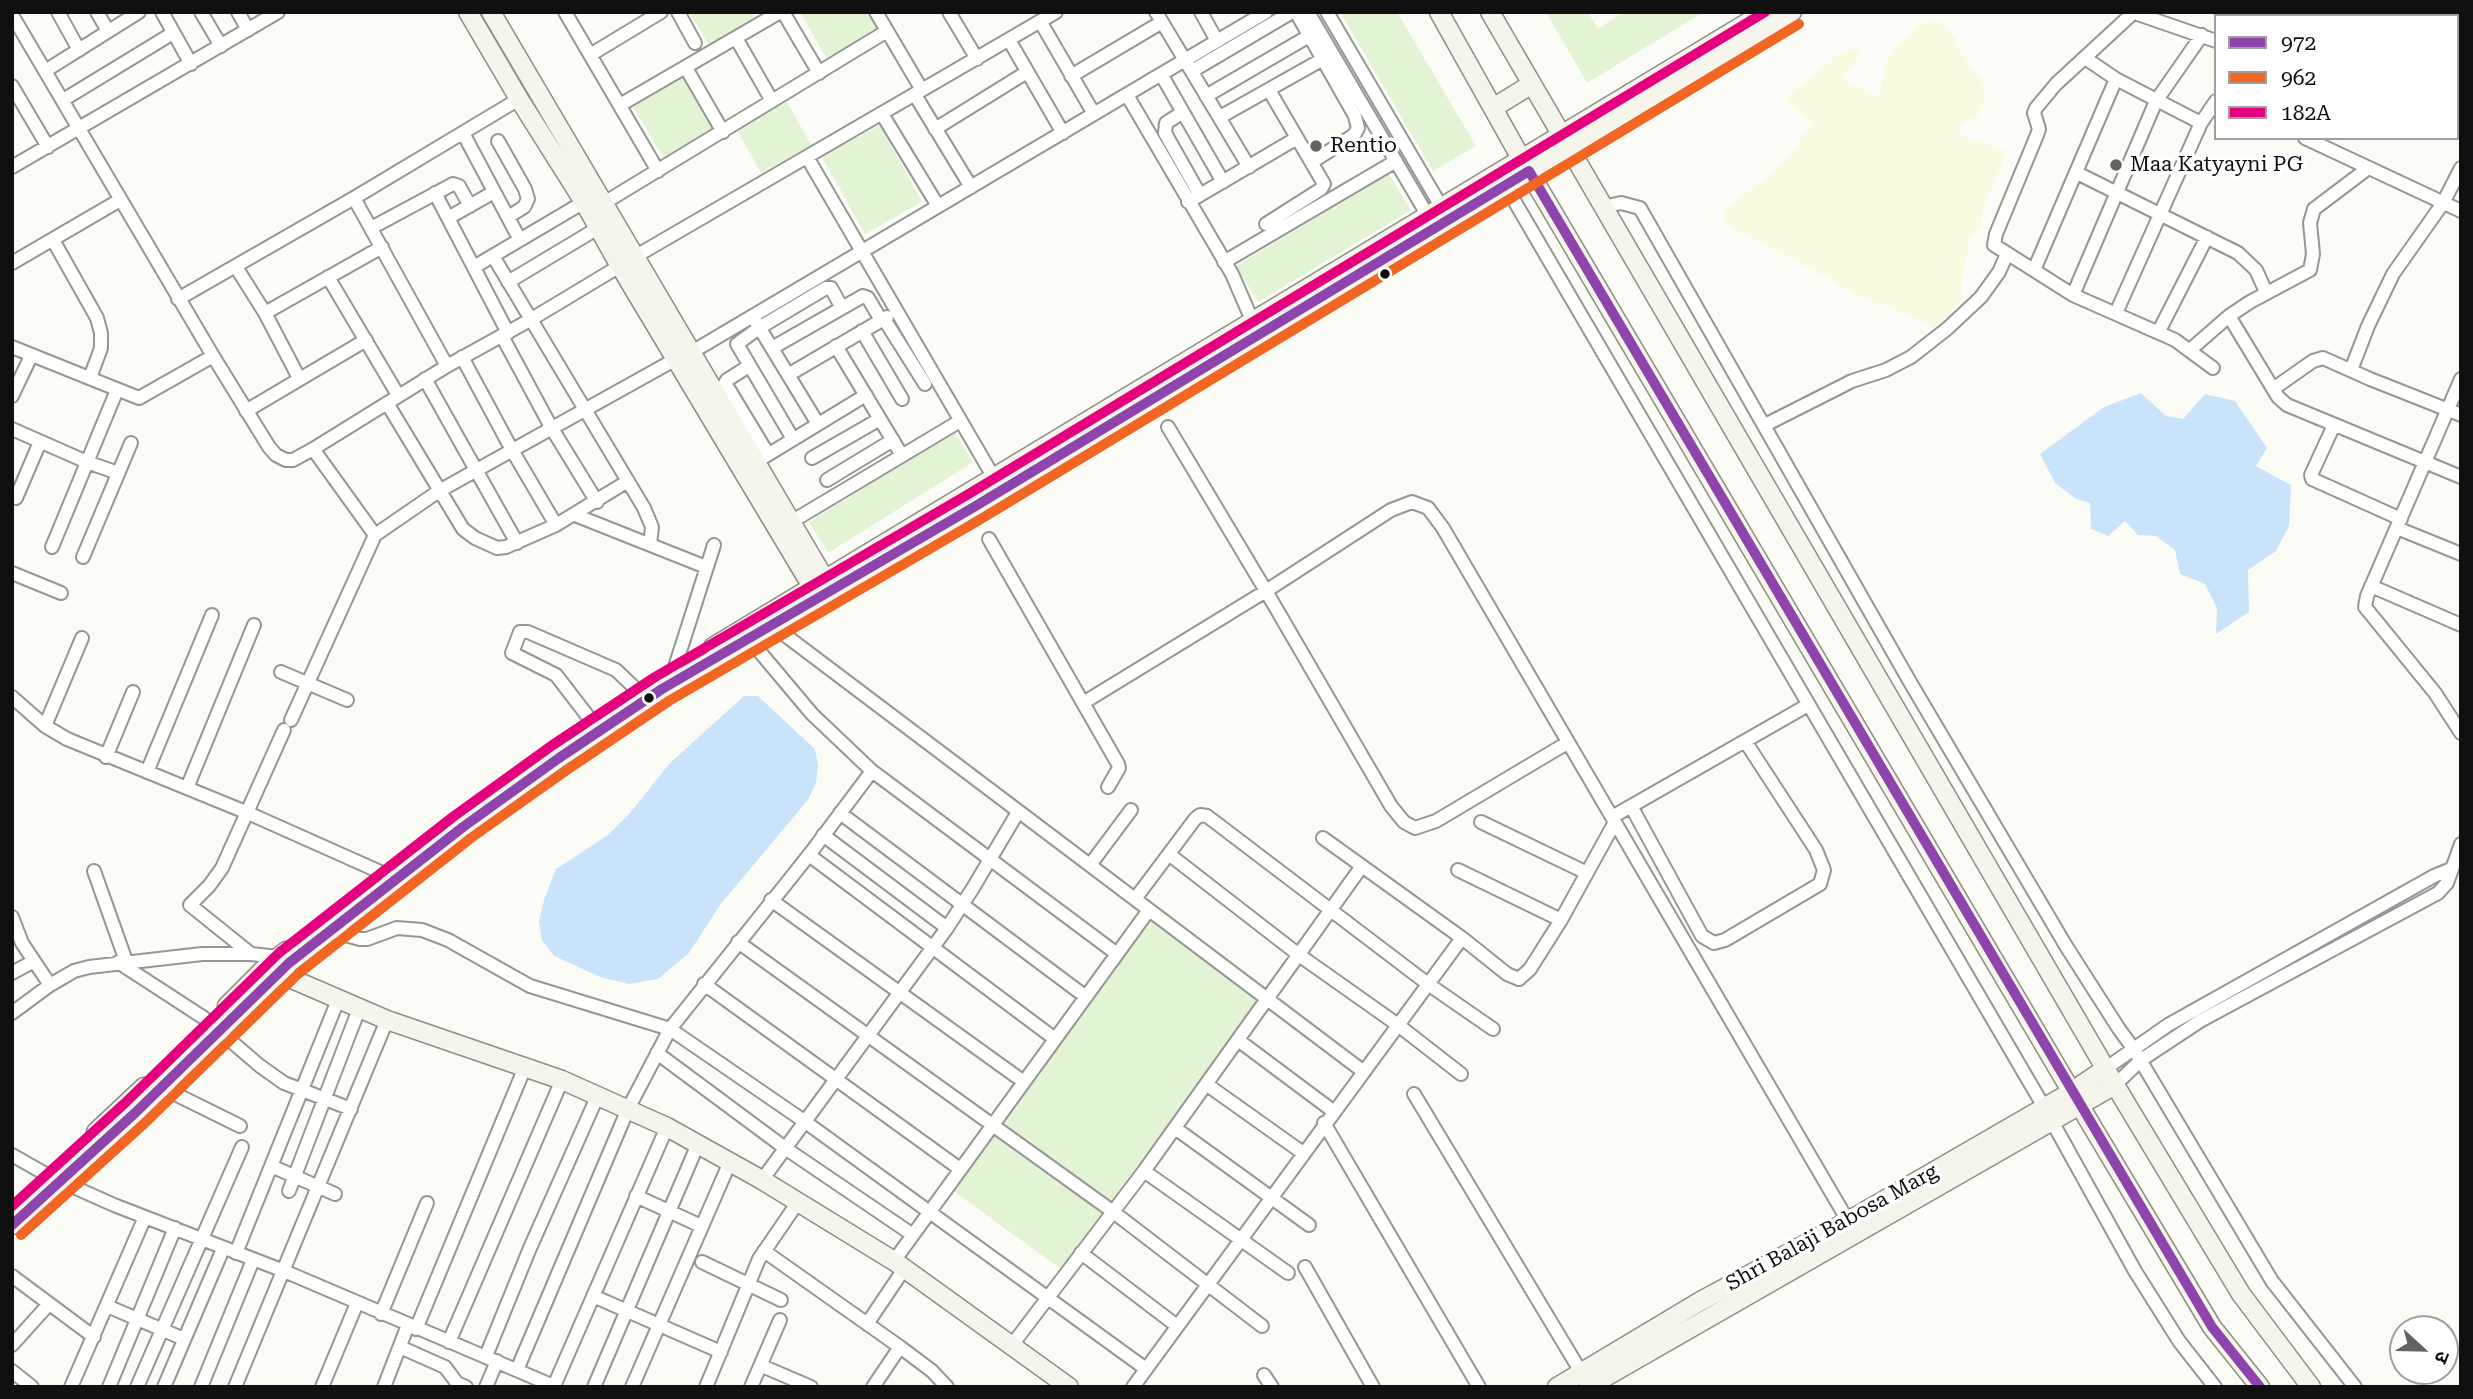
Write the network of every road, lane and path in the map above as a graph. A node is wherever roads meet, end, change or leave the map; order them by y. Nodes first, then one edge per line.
1 (58, 12) edge
2 (97, 12) edge
3 (139, 12) edge
4 (162, 12) edge
5 (201, 12) edge
6 (238, 12) edge
7 (278, 12) edge
8 (468, 12) edge
9 (491, 12) edge
10 (565, 12) edge
11 (661, 12) edge
12 (678, 12) edge
13 (781, 12) edge
14 (876, 12) edge
15 (949, 12) edge
16 (1056, 12) edge
17 (1201, 12) edge
18 (1266, 12) edge
19 (1294, 12) edge
20 (1308, 12) edge
21 (1327, 12) edge
22 (1439, 12) edge
23 (1490, 12) edge
24 (1765, 12) edge
25 (1792, 12) edge
26 (2132, 13) edge
27 (1159, 17) edge
28 (13, 18) edge
29 (1040, 21) junction
30 (248, 30) junction
31 (108, 31) junction
32 (887, 32) junction
33 (173, 33) junction
34 (2202, 35) junction
35 (1309, 36) junction
36 (736, 38) junction
37 (1009, 40) junction
38 (2214, 40) edge
39 (1217, 41) junction
40 (695, 43) dead end
41 (221, 46) junction
42 (79, 50) junction
43 (590, 55) junction
44 (2085, 58) junction
45 (977, 59) junction
46 (1323, 59) junction
47 (1185, 60) junction
48 (191, 64) junction
49 (686, 68) junction
50 (45, 71) junction
51 (1192, 71) junction
52 (1027, 72) junction
53 (819, 73) junction
54 (1161, 74) junction
55 (1071, 76) junction
56 (2116, 79) junction
57 (1532, 85) junction
58 (12, 86) edge
59 (1269, 90) junction
60 (919, 93) junction
61 (1126, 95) junction
62 (1206, 96) junction
63 (519, 99) junction
64 (63, 100) junction
65 (772, 101) junction
66 (2156, 101) junction
67 (2214, 104) edge
68 (621, 106) junction
69 (1493, 108) junction
70 (1183, 112) junction
71 (882, 114) junction
72 (1094, 114) junction
73 (1220, 117) junction
74 (2201, 123) junction
75 (935, 128) junction
76 (79, 129) junction
77 (463, 132) junction
78 (723, 132) junction
79 (1062, 133) junction
80 (1297, 138) junction
81 (2309, 140) edge
82 (498, 141) dead end
83 (1565, 141) junction
84 (48, 147) junction
85 (807, 157) junction
86 (14, 161) edge
87 (1396, 161) junction
88 (1312, 162) junction
89 (1526, 165) junction
90 (1249, 167) junction
91 (2461, 168) edge
92 (2367, 169) junction
93 (658, 171) junction
94 (2077, 173) junction
95 (1223, 182) junction
96 (1505, 185) junction
97 (971, 187) junction
98 (494, 192) junction
99 (2118, 192) junction
100 (435, 193) junction
101 (354, 198) junction
102 (1194, 199) junction
103 (120, 200) junction
104 (584, 202) junction
105 (604, 203) junction
106 (2443, 203) junction
107 (470, 206) junction
108 (938, 206) junction
109 (1603, 207) junction
110 (2461, 211) edge
111 (1435, 212) junction
112 (2160, 213) junction
113 (508, 217) junction
114 (448, 218) junction
115 (1266, 224) dead end
116 (371, 228) junction
117 (598, 228) junction
118 (2207, 237) junction
119 (53, 240) junction
120 (520, 240) junction
121 (382, 247) junction
122 (862, 251) junction
123 (2007, 254) junction
124 (493, 256) junction
125 (636, 256) junction
126 (1224, 262) junction
127 (12, 263) edge
128 (620, 266) junction
129 (236, 267) junction
130 (474, 267) junction
131 (2034, 270) junction
132 (328, 277) junction
133 (508, 282) junction
134 (2266, 292) junction
135 (2073, 295) junction
136 (178, 299) junction
137 (842, 307) junction
138 (897, 311) junction
139 (265, 313) junction
140 (2116, 313) junction
141 (2229, 316) junction
142 (530, 320) junction
143 (883, 320) junction
144 (756, 322) junction
145 (1256, 328) junction
146 (862, 331) junction
147 (2159, 331) junction
148 (505, 334) junction
149 (366, 340) junction
150 (836, 346) junction
151 (12, 347) edge
152 (772, 348) junction
153 (2190, 350) junction
154 (30, 356) junction
155 (213, 356) junction
156 (684, 356) junction
157 (462, 357) junction
158 (447, 366) junction
159 (749, 366) junction
160 (2213, 368) dead end
161 (2351, 370) junction
162 (788, 375) junction
163 (90, 378) junction
164 (299, 379) junction
165 (425, 379) junction
166 (2461, 379) edge
167 (925, 384) dead end
168 (2273, 389) junction
169 (117, 390) junction
170 (866, 395) junction
171 (12, 396) edge
172 (392, 399) junction
173 (902, 400) dead end
174 (585, 408) junction
175 (246, 411) junction
176 (2455, 412) edge
177 (880, 419) junction
178 (960, 421) junction
179 (818, 424) junction
180 (1765, 425) junction
181 (2334, 425) junction
182 (551, 427) junction
183 (1168, 428) dead end
184 (12, 429) edge
185 (793, 439) junction
186 (893, 440) junction
187 (40, 442) junction
188 (131, 443) dead end
189 (313, 449) junction
190 (512, 450) junction
191 (901, 454) junction
192 (762, 458) junction
193 (813, 458) dead end
194 (87, 462) junction
195 (2425, 462) junction
196 (475, 471) junction
197 (118, 473) junction
198 (2461, 477) edge
199 (827, 480) dead end
200 (628, 481) junction
201 (997, 484) junction
202 (439, 491) junction
203 (16, 498) dead end
204 (597, 502) junction
205 (575, 515) junction
206 (791, 522) junction
207 (2399, 524) junction
208 (556, 525) junction
209 (375, 535) junction
210 (989, 539) dead end
211 (517, 542) junction
212 (650, 544) junction
213 (714, 545) dead end
214 (52, 547) dead end
215 (2461, 554) edge
216 (83, 557) dead end
217 (706, 567) junction
218 (12, 573) edge
219 (2371, 586) junction
220 (822, 589) junction
221 (1266, 591) junction
222 (61, 593) dead end
223 (212, 615) dead end
224 (254, 625) dead end
225 (2461, 625) edge
226 (773, 626) junction
227 (82, 638) dead end
228 (749, 639) junction
229 (674, 670) junction
230 (281, 672) dead end
231 (308, 683) junction
232 (133, 692) dead end
233 (639, 692) junction
234 (12, 697) edge
235 (346, 700) dead end
236 (1083, 703) junction
237 (1808, 705) junction
238 (593, 723) junction
239 (45, 726) junction
240 (2461, 733) edge
241 (1745, 741) junction
242 (1567, 743) junction
243 (106, 757) junction
244 (872, 771) junction
245 (147, 772) junction
246 (1108, 787) dead end
247 (187, 788) junction
248 (1632, 806) junction
249 (1131, 810) dead end
250 (1018, 812) junction
251 (248, 813) junction
252 (840, 813) junction
253 (1613, 820) junction
254 (1481, 822) dead end
255 (823, 835) junction
256 (1324, 838) dead end
257 (2461, 844) edge
258 (809, 855) junction
259 (1170, 855) junction
260 (990, 857) junction
261 (1090, 865) junction
262 (1362, 866) junction
263 (2451, 869) junction
264 (1458, 870) dead end
265 (94, 871) dead end
266 (1587, 873) junction
267 (391, 876) junction
268 (1135, 899) junction
269 (771, 900) junction
270 (963, 904) junction
271 (1149, 910) junction
272 (1330, 911) junction
273 (12, 917) edge
274 (1561, 920) junction
275 (947, 928) junction
276 (330, 931) junction
277 (1462, 938) junction
278 (17, 941) edge
279 (738, 942) junction
280 (932, 948) junction
281 (251, 954) junction
282 (1117, 954) junction
283 (1299, 955) junction
284 (34, 961) junction
285 (122, 962) junction
286 (279, 965) junction
287 (12, 974) edge
288 (704, 984) junction
289 (1428, 984) junction
290 (50, 985) junction
291 (898, 992) junction
292 (1086, 997) junction
293 (1268, 999) junction
294 (338, 1000) junction
295 (359, 1009) junction
296 (12, 1013) edge
297 (387, 1020) junction
298 (1398, 1025) junction
299 (214, 1026) junction
300 (1493, 1028) dead end
301 (670, 1029) junction
302 (867, 1035) junction
303 (1055, 1039) junction
304 (1238, 1040) junction
305 (2133, 1048) junction
306 (657, 1053) junction
307 (2141, 1060) junction
308 (525, 1067) junction
309 (2105, 1069) junction
310 (1364, 1072) junction
311 (1461, 1074) dead end
312 (835, 1079) junction
313 (562, 1080) junction
314 (1024, 1082) junction
315 (1206, 1084) junction
316 (2115, 1085) junction
317 (161, 1087) junction
318 (302, 1091) junction
319 (1414, 1094) dead end
320 (598, 1095) junction
321 (325, 1099) junction
322 (2075, 1099) junction
323 (628, 1108) junction
324 (351, 1109) junction
325 (1333, 1111) junction
326 (2048, 1114) junction
327 (804, 1121) junction
328 (1324, 1124) junction
329 (992, 1125) junction
330 (240, 1126) dead end
331 (667, 1128) junction
332 (1175, 1128) junction
333 (698, 1144) junction
334 (242, 1147) dead end
335 (785, 1148) junction
336 (1303, 1153) junction
337 (12, 1155) edge
338 (730, 1162) junction
339 (271, 1166) junction
340 (960, 1170) junction
341 (1144, 1171) junction
342 (295, 1177) junction
343 (55, 1178) junction
344 (762, 1180) junction
345 (320, 1187) junction
346 (289, 1191) dead end
347 (335, 1194) dead end
348 (636, 1196) junction
349 (1271, 1197) junction
350 (798, 1202) junction
351 (427, 1203) dead end
352 (12, 1210) edge
353 (670, 1211) junction
354 (1112, 1211) junction
355 (929, 1212) junction
356 (145, 1217) junction
357 (1847, 1221) junction
358 (12, 1225) edge
359 (1310, 1225) dead end
360 (701, 1226) junction
361 (175, 1228) junction
362 (913, 1235) junction
363 (201, 1240) junction
364 (1240, 1240) junction
365 (223, 1249) junction
366 (764, 1251) junction
367 (236, 1253) junction
368 (1081, 1253) junction
369 (253, 1260) junction
370 (702, 1262) dead end
371 (899, 1265) junction
372 (1305, 1267) dead end
373 (284, 1271) junction
374 (1287, 1273) dead end
375 (12, 1276) edge
376 (749, 1283) junction
377 (1208, 1283) junction
378 (593, 1296) junction
379 (1047, 1299) junction
380 (781, 1300) dead end
381 (357, 1303) junction
382 (49, 1304) junction
383 (107, 1306) junction
384 (627, 1311) junction
385 (380, 1314) junction
386 (137, 1319) junction
387 (780, 1320) dead end
388 (658, 1324) junction
389 (867, 1324) junction
390 (1177, 1326) junction
391 (1262, 1326) dead end
392 (412, 1327) junction
393 (161, 1329) junction
394 (94, 1337) junction
395 (184, 1339) junction
396 (449, 1342) junction
397 (12, 1345) edge
398 (1012, 1345) junction
399 (400, 1347) junction
400 (900, 1347) junction
401 (721, 1352) junction
402 (491, 1359) junction
403 (762, 1366) junction
404 (1146, 1369) junction
405 (517, 1370) junction
406 (12, 1371) edge
407 (1264, 1375) dead end
408 (1585, 1380) edge
409 (879, 1384) edge
410 (555, 1386) edge
411 (32, 1387) edge
412 (71, 1387) edge
413 (109, 1387) edge
414 (136, 1387) edge
415 (164, 1387) edge
416 (201, 1387) edge
417 (235, 1387) edge
418 (322, 1387) edge
419 (384, 1387) edge
420 (466, 1387) edge
421 (486, 1387) edge
422 (594, 1387) edge
423 (632, 1387) edge
424 (706, 1387) edge
425 (751, 1387) edge
426 (811, 1387) edge
427 (947, 1387) edge
428 (1069, 1387) edge
429 (1133, 1387) edge
430 (1272, 1387) edge
431 (1373, 1387) edge
432 (1479, 1387) edge
433 (1557, 1387) edge
434 (2215, 1387) edge
435 (2260, 1387) edge
436 (2311, 1387) edge
437 (2354, 1387) edge

1 - 42 street
2 - 31 street
3 - 31 street
4 - 33 street
5 - 41 street
6 - 30 street
7 - 30 street
8 - 63 street
9 - 105 street
10 - 43 street
11 - 43 street
12 - 40 street
13 - 36 street
13 - 53 street
14 - 32 street
15 - 45 street
16 - 29 street
17 - 39 street
18 - 39 street
19 - 35 street
19 - 51 street
20 - 87 street
21 - 111 street
22 - 69 street
23 - 57 street
24 - 83 street
25 - 83 street
26 - 34 street
26 - 44 street
27 - 47 street
27 - 55 street
28 - 50 street
29 - 37 street
29 - 55 street
30 - 41 street
31 - 42 street
32 - 53 street
32 - 60 street
33 - 48 street
33 - 64 street
34 - 38 street
34 - 66 street
35 - 46 street
35 - 62 street
36 - 49 street
36 - 65 street
37 - 45 street
37 - 52 street
39 - 47 street
41 - 48 street
42 - 50 street
43 - 68 street
44 - 56 street
44 - 123 street
45 - 60 street
46 - 59 street
46 - 88 street
47 - 51 street
47 - 54 street
48 - 76 street
49 - 68 street
49 - 78 street
50 - 64 street
51 - 62 street
52 - 75 street
52 - 79 street
53 - 65 street
54 - 61 street
54 - 70 street
55 - 72 street
56 - 66 street
56 - 94 street
57 - 69 street
57 - 83 street
58 - 84 street
59 - 73 street
59 - 80 street
60 - 71 street
60 - 75 street
61 - 72 street
61 - 102 street
62 - 73 street
63 - 77 street
63 - 104 street
64 - 76 street
65 - 78 street
66 - 74 street
66 - 99 street
67 - 74 street
68 - 93 street
69 - 89 street
70 - 95 street
70 - 102 street
71 - 85 street
71 - 108 street
72 - 79 street
73 - 90 street
74 - 112 street
75 - 97 street
76 - 84 street
76 - 103 street
77 - 98 street
77 - 101 street
78 - 93 street
79 - 97 street
80 - 88 street
80 - 90 street
81 - 92 street
82 - 113 street
83 - 89 street
83 - 109 street
84 - 86 street
85 - 122 street
85 - 125 street
87 - 111 street
87 - 126 street
88 - 115 street
89 - 96 street
89 - 111 street
89 - 322 street
90 - 95 street
91 - 106 street
92 - 106 street
92 - 134 street
93 - 105 street
94 - 99 street
94 - 131 street
95 - 102 street
96 - 145 street
96 - 237 street
97 - 108 street
98 - 107 street
98 - 113 street
99 - 112 street
99 - 135 street
100 - 107 street
100 - 114 street
100 - 116 street
101 - 116 street
101 - 129 street
102 - 126 street
103 - 119 street
103 - 136 street
104 - 117 street
104 - 120 street
105 - 125 street
106 - 110 street
106 - 161 street
107 - 114 street
108 - 122 street
109 - 180 street
109 - 309 street
111 - 145 street
112 - 118 street
112 - 140 street
113 - 120 street
114 - 130 street
116 - 121 street
117 - 128 street
117 - 133 street
118 - 134 street
118 - 147 street
119 - 127 street
119 - 163 street
120 - 124 street
121 - 132 street
121 - 158 street
122 - 138 street
122 - 144 street
123 - 131 street
123 - 180 street
124 - 130 street
124 - 133 street
125 - 128 street
125 - 156 street
126 - 145 street
128 - 142 street
128 - 156 street
129 - 136 street
129 - 139 street
130 - 148 street
131 - 135 street
132 - 139 street
132 - 149 street
133 - 142 street
134 - 141 street
135 - 140 street
136 - 155 street
137 - 143 street
137 - 144 street
137 - 152 street
138 - 143 street
138 - 178 street
139 - 164 street
140 - 147 street
141 - 153 street
141 - 168 street
142 - 148 street
142 - 174 street
143 - 146 street
143 - 167 street
144 - 152 street
144 - 156 street
144 - 159 street
145 - 201 street
146 - 150 street
146 - 173 street
147 - 153 street
148 - 157 street
148 - 182 street
149 - 164 street
149 - 172 street
150 - 162 street
150 - 170 street
151 - 154 street
152 - 162 street
153 - 160 street
154 - 163 street
154 - 171 street
155 - 169 street
155 - 175 street
156 - 174 street
156 - 192 street
156 - 220 street
157 - 158 street
157 - 190 street
158 - 165 street
159 - 185 street
159 - 192 street
161 - 168 street
161 - 176 street
162 - 179 street
163 - 169 street
164 - 175 street
165 - 172 street
165 - 196 street
166 - 176 street
168 - 181 street
169 - 194 street
170 - 177 street
170 - 179 street
172 - 189 street
172 - 202 street
174 - 182 street
174 - 200 street
175 - 189 street
176 - 195 street
177 - 186 street
177 - 193 street
178 - 191 street
178 - 201 street
179 - 185 street
180 - 305 street
181 - 195 street
181 - 207 street
182 - 190 street
182 - 204 street
183 - 221 street
184 - 187 street
185 - 192 street
186 - 191 street
186 - 199 street
187 - 194 street
187 - 203 street
188 - 197 street
189 - 209 street
190 - 196 street
190 - 208 street
191 - 206 street
192 - 206 street
194 - 197 street
194 - 214 street
195 - 198 street
195 - 207 street
196 - 202 street
196 - 211 street
197 - 216 street
200 - 204 street
200 - 212 street
201 - 220 street
202 - 209 street
202 - 211 street
204 - 205 street
205 - 208 street
205 - 212 street
206 - 220 street
207 - 215 street
207 - 219 street
208 - 211 street
209 - 231 street
210 - 236 street
212 - 217 street
213 - 217 street
217 - 229 street
218 - 222 street
219 - 225 street
219 - 240 street
220 - 226 street
220 - 229 street
221 - 236 street
221 - 242 street
221 - 242 street
223 - 245 street
224 - 247 street
226 - 228 street
226 - 250 street
227 - 239 street
228 - 244 street
228 - 267 street
229 - 233 street
230 - 231 street
231 - 235 street
231 - 251 street
232 - 243 street
233 - 238 street
233 - 238 street
234 - 239 street
236 - 246 street
237 - 241 street
237 - 326 street
238 - 267 street
239 - 243 street
241 - 248 street
241 - 248 street
242 - 253 street
243 - 245 street
244 - 252 street
244 - 260 street
245 - 247 street
247 - 251 street
248 - 253 street
249 - 261 street
250 - 260 street
250 - 261 street
251 - 267 street
251 - 281 street
252 - 255 street
252 - 270 street
253 - 266 street
253 - 357 street
254 - 266 street
255 - 258 street
255 - 275 street
256 - 262 street
257 - 263 street
258 - 269 street
258 - 280 street
259 - 268 street
259 - 272 street
259 - 283 street
260 - 270 street
260 - 282 street
261 - 268 street
262 - 272 street
262 - 277 street
263 - 305 street
263 - 307 street
264 - 274 street
265 - 285 street
266 - 274 street
267 - 276 street
267 - 286 street
268 - 271 street
269 - 279 street
269 - 291 street
270 - 275 street
270 - 292 street
271 - 282 street
271 - 293 street
272 - 283 street
272 - 289 street
273 - 278 street
274 - 277 street
275 - 280 street
276 - 286 street
276 - 301 street
277 - 289 street
278 - 284 street
279 - 288 street
279 - 302 street
280 - 291 street
280 - 303 street
281 - 285 street
281 - 286 street
282 - 292 street
283 - 293 street
283 - 298 street
284 - 287 street
284 - 290 street
285 - 290 street
285 - 299 street
286 - 294 street
286 - 299 street
288 - 301 street
288 - 312 street
289 - 298 street
289 - 300 street
290 - 296 street
291 - 302 street
291 - 314 street
292 - 303 street
293 - 304 street
293 - 310 street
294 - 295 street
294 - 318 street
295 - 297 street
295 - 321 street
297 - 308 street
297 - 324 street
298 - 310 street
298 - 311 street
299 - 317 street
299 - 318 street
299 - 343 street
301 - 306 street
301 - 327 street
302 - 312 street
302 - 329 street
303 - 314 street
304 - 315 street
304 - 325 street
305 - 307 street
305 - 309 street
306 - 323 street
306 - 335 street
307 - 316 street
307 - 437 street
308 - 313 street
308 - 392 street
309 - 316 street
309 - 322 street, Shri Balaji Babosa Marg
310 - 325 street
312 - 327 street
312 - 340 street
313 - 320 street
313 - 396 street
314 - 329 street
315 - 332 street
315 - 336 street
316 - 322 street, Shri Balaji Babosa Marg
316 - 436 street
317 - 330 street
317 - 343 street
318 - 321 street
318 - 339 street
319 - 408 street
320 - 323 street
320 - 402 street
321 - 324 street
321 - 342 street
322 - 326 street, Shri Balaji Babosa Marg
322 - 435 street
323 - 331 street
323 - 405 street
324 - 345 street
325 - 328 street
326 - 357 street, Shri Balaji Babosa Marg
326 - 408 street, Shri Balaji Babosa Marg
326 - 434 street
327 - 335 street
327 - 355 street
328 - 336 street
328 - 432 street
329 - 340 street
329 - 354 street
331 - 333 street
331 - 348 street
332 - 341 street
332 - 349 street
333 - 338 street
333 - 353 street
334 - 363 street
335 - 344 street
335 - 362 street
336 - 349 street
337 - 343 street
338 - 344 street
338 - 360 street
339 - 342 street
339 - 367 street
340 - 355 street
341 - 354 street
341 - 364 street
342 - 345 street
342 - 346 street
343 - 352 street
343 - 356 street
343 - 358 street
344 - 350 street
345 - 347 street
345 - 373 street
348 - 353 street
348 - 378 street
349 - 359 street
349 - 364 street
350 - 366 street
350 - 371 street
351 - 385 street
353 - 360 street
353 - 384 street
354 - 368 street
354 - 377 street
355 - 362 street
355 - 379 street
356 - 361 street
356 - 383 street
357 - 408 street, Shri Balaji Babosa Marg
360 - 388 street
361 - 363 street
361 - 386 street
362 - 371 street
363 - 365 street
363 - 393 street
364 - 374 street
364 - 377 street
365 - 367 street
365 - 395 street
366 - 376 street
366 - 389 street
367 - 369 street
368 - 379 street
368 - 390 street
369 - 373 street
369 - 416 street
370 - 376 street
371 - 389 street
371 - 398 street
372 - 431 street
373 - 381 street
373 - 417 street
375 - 382 street
376 - 380 street
376 - 401 street
377 - 390 street
377 - 391 street
378 - 384 street
378 - 410 street
379 - 398 street
379 - 404 street
381 - 385 street
381 - 418 street
382 - 394 street
382 - 397 street
383 - 386 street
383 - 394 street
384 - 388 street
384 - 422 street
385 - 392 street
386 - 393 street
386 - 413 street
387 - 403 street
388 - 401 street
388 - 423 street
389 - 400 street
390 - 404 street
392 - 396 street
392 - 399 street
393 - 395 street
393 - 414 street
394 - 412 street
395 - 415 street
396 - 402 street
398 - 428 street
399 - 419 street
399 - 420 street
400 - 409 street
400 - 427 street
401 - 424 street
402 - 405 street
402 - 421 street
403 - 425 street
403 - 426 street
404 - 429 street
405 - 410 street
406 - 411 street
407 - 430 street
408 - 433 street, Shri Balaji Babosa Marg

